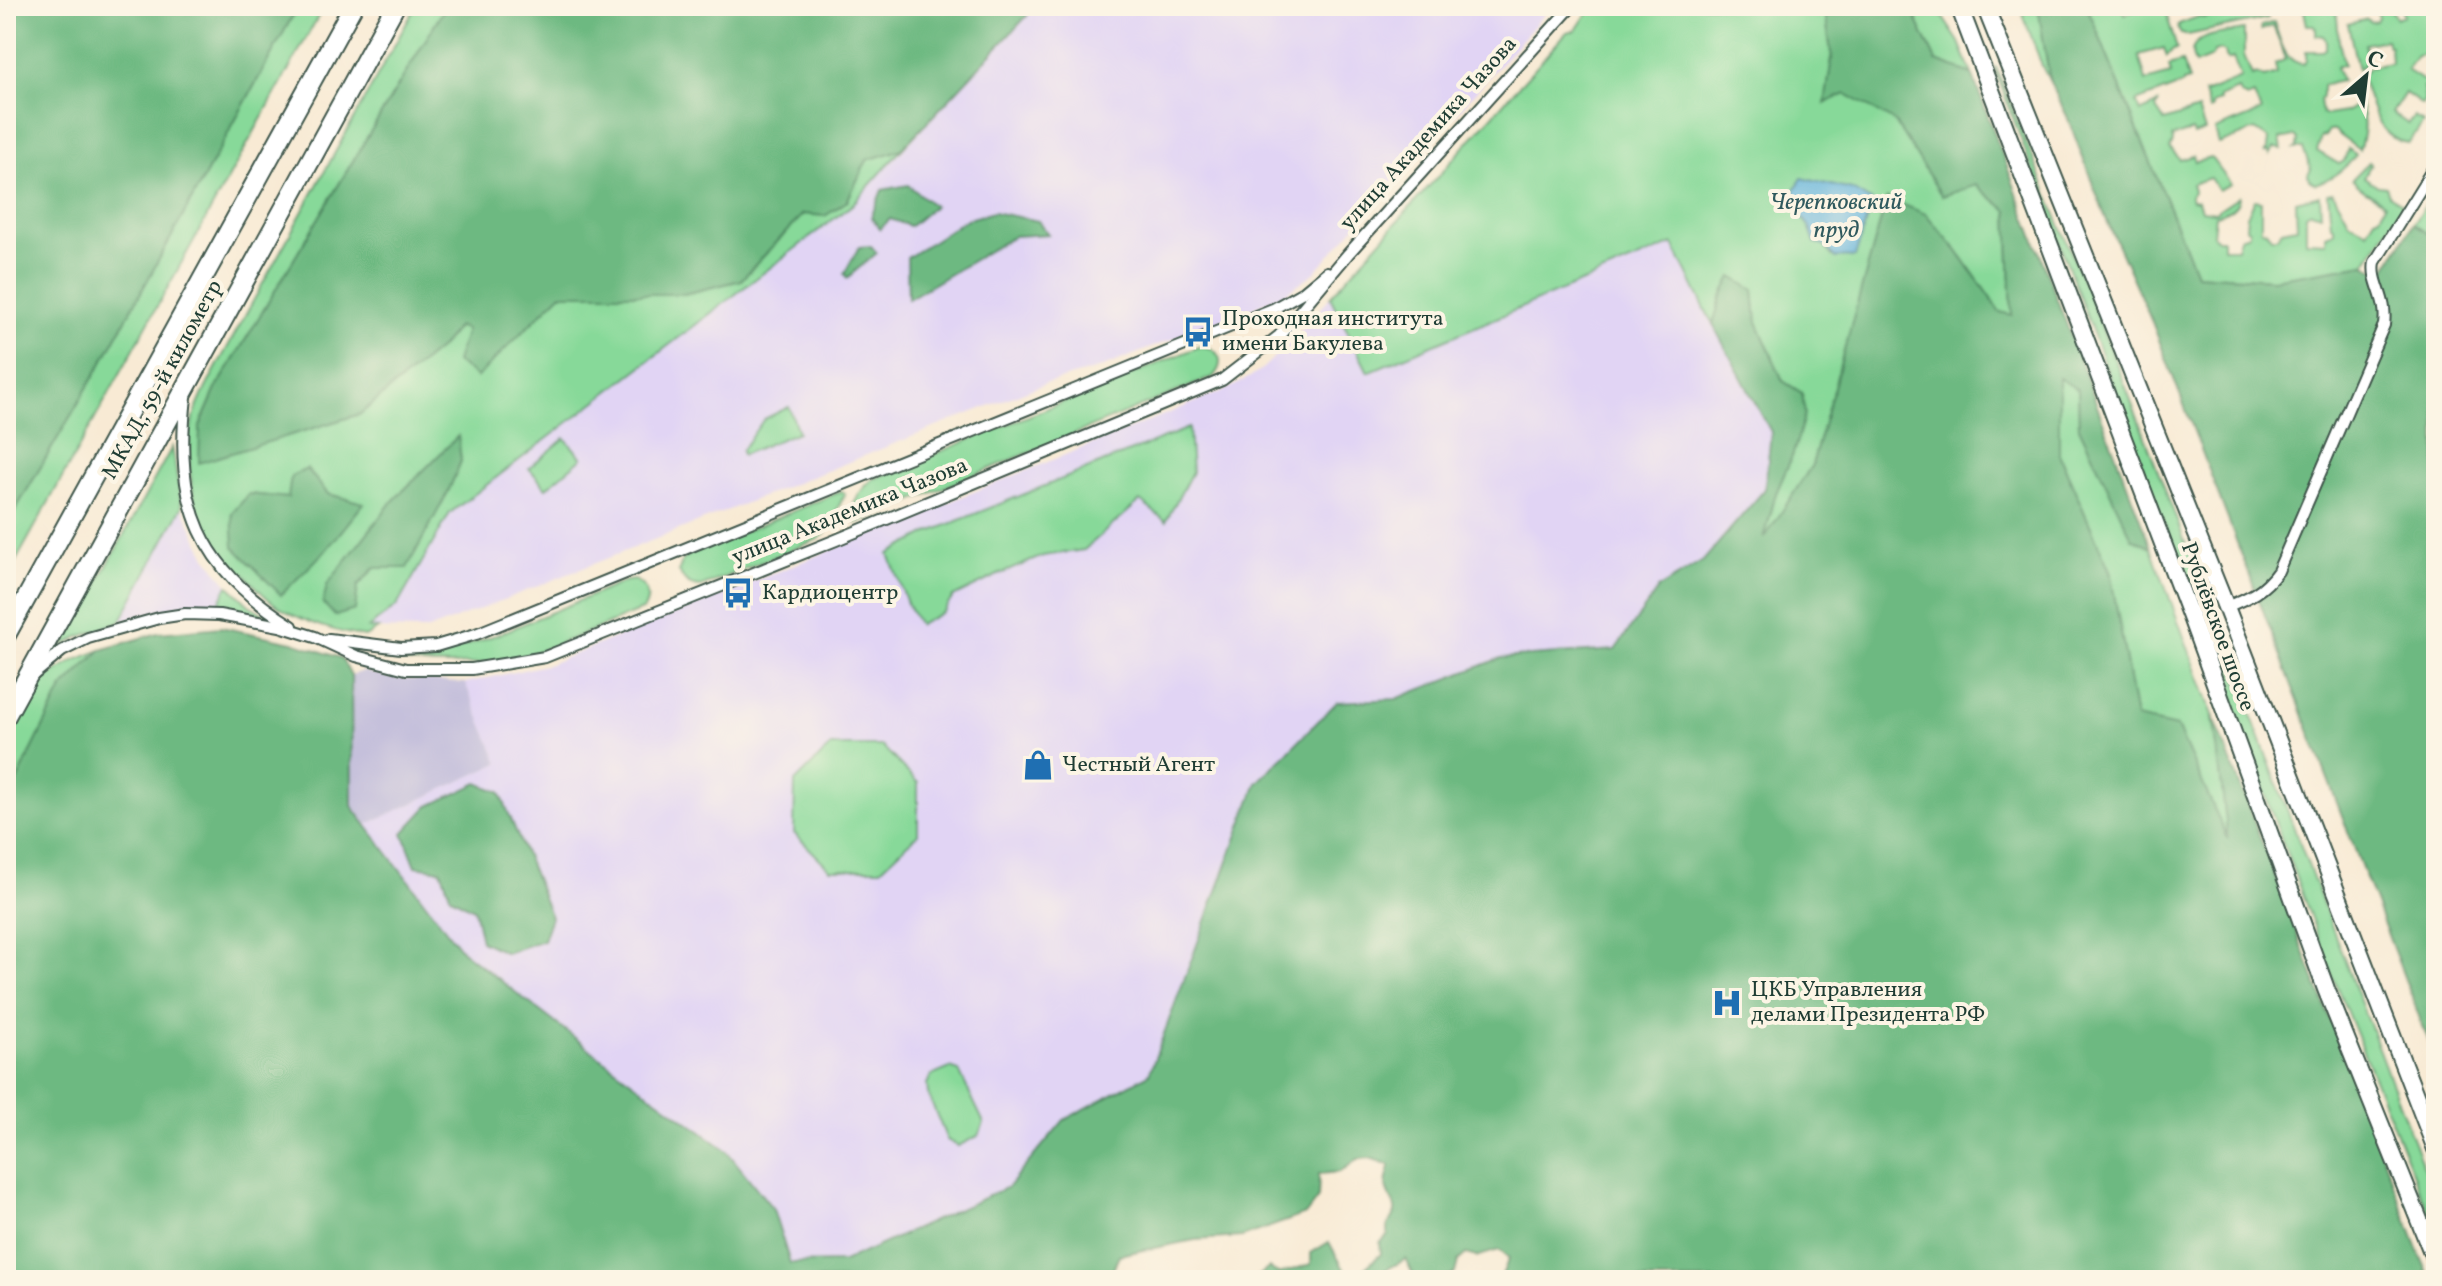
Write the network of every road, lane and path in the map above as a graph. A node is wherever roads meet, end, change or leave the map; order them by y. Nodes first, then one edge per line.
1 (353, 6) edge
2 (395, 6) edge
3 (1572, 6) edge
4 (1959, 6) edge
5 (1985, 6) edge
6 (2436, 164) edge
7 (1348, 254) junction
8 (187, 386) junction
9 (2226, 607) junction
10 (6, 635) edge
11 (309, 635) junction
12 (25, 683) junction
13 (6, 716) edge
14 (2436, 1149) edge
15 (2436, 1262) edge

1 - 10 highway, МКАД, 59-й километр
2 - 8 highway, МКАД, 59-й километр
3 - 7 street, улица Академика Чазова
4 - 15 main road, Рублёвское шоссе
5 - 9 main road, Рублёвское шоссе
6 - 9 street
7 - 11 street, улица Академика Чазова
7 - 11 street, улица Академика Чазова
8 - 11 street, улица Академика Чазова
8 - 12 highway, МКАД, 59-й километр
9 - 14 main road, Рублёвское шоссе
11 - 12 street, улица Академика Чазова
12 - 13 highway, МКАД, 59-й километр

